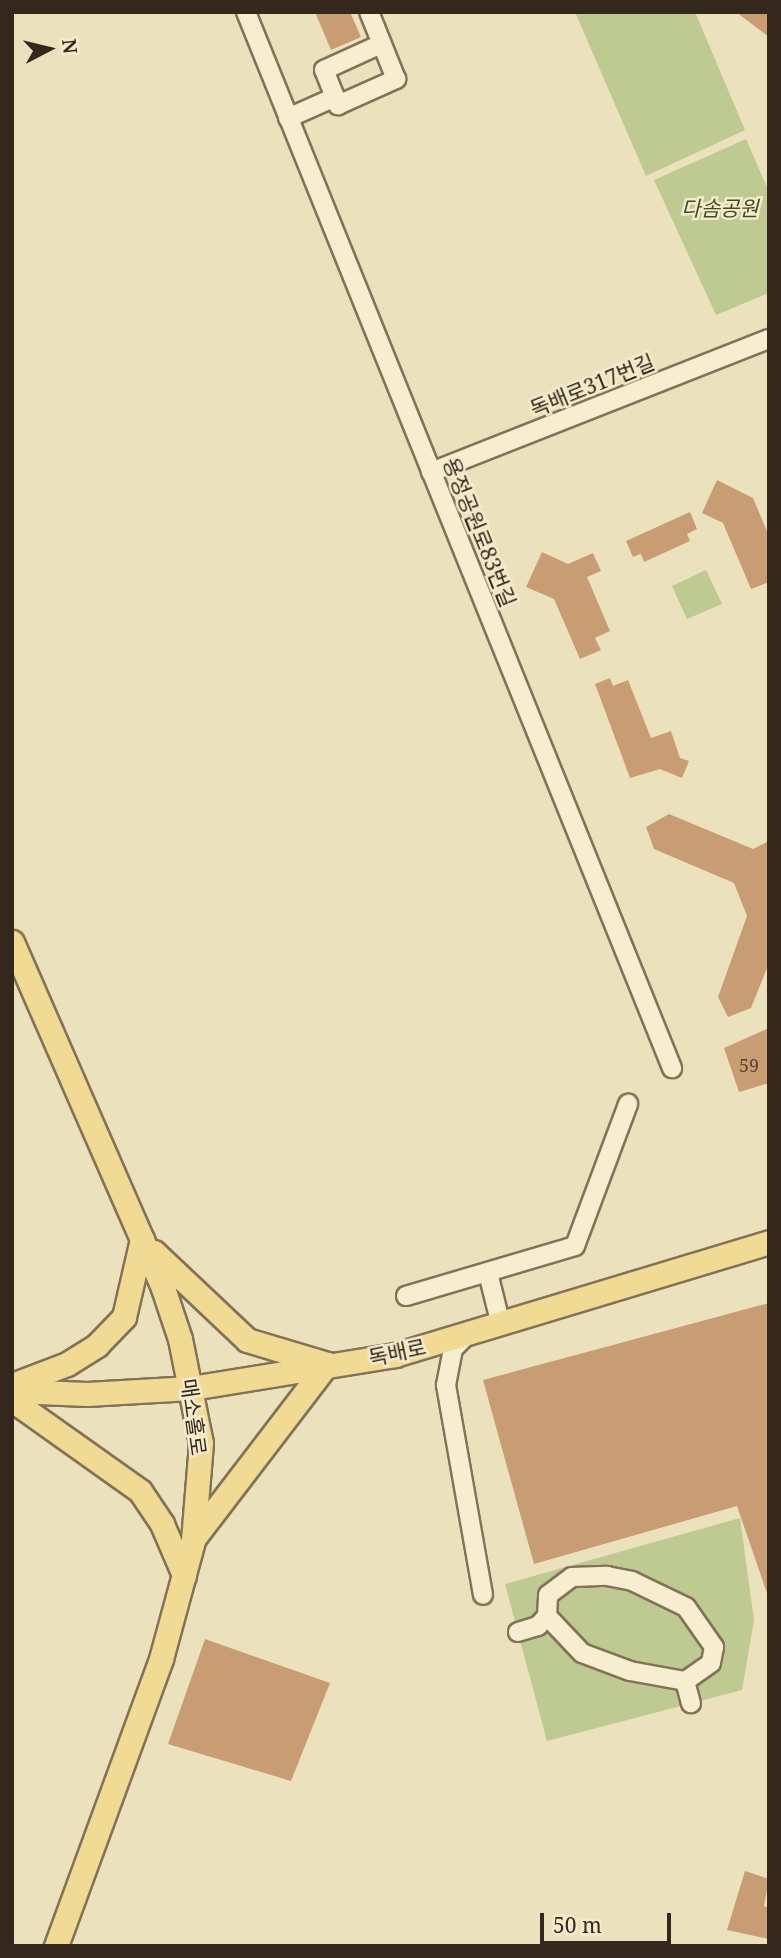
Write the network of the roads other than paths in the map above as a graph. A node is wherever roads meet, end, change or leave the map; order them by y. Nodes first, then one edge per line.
1 (246, 12) edge
2 (369, 12) edge
3 (381, 44) junction
4 (335, 97) junction
5 (288, 118) junction
6 (769, 339) edge
7 (431, 472) junction
8 (12, 942) edge
9 (672, 1068) dead end
10 (628, 1104) dead end
11 (142, 1239) junction
12 (769, 1242) edge
13 (488, 1273) junction
14 (406, 1296) dead end
15 (501, 1325) junction
16 (467, 1335) junction
17 (327, 1364) junction
18 (12, 1385) edge
19 (191, 1388) junction
20 (12, 1391) edge
21 (12, 1400) edge
22 (192, 1541) junction
23 (184, 1575) junction
24 (483, 1595) dead end
25 (547, 1616) junction
26 (518, 1632) dead end
27 (685, 1681) junction
28 (691, 1703) dead end
29 (56, 1946) edge

1 - 5 street, 용정공원로83번길
2 - 3 street
3 - 4 street
3 - 4 street
4 - 5 street
5 - 7 street, 용정공원로83번길
6 - 7 street, 독배로317번길
7 - 9 street, 용정공원로83번길
8 - 11 main road, 매소홀로
10 - 13 street
11 - 17 main road
11 - 18 main road
11 - 19 main road, 매소홀로
12 - 15 main road, 독배로
13 - 14 street
13 - 15 street
15 - 16 main road, 독배로
16 - 17 main road, 독배로
16 - 24 street
17 - 19 main road, 독배로
17 - 22 main road
19 - 20 main road, 독배로
19 - 22 main road, 매소홀로
21 - 23 main road
22 - 23 main road, 매소홀로
23 - 29 main road, 매소홀로
25 - 26 street
25 - 27 street
25 - 27 street
27 - 28 street

